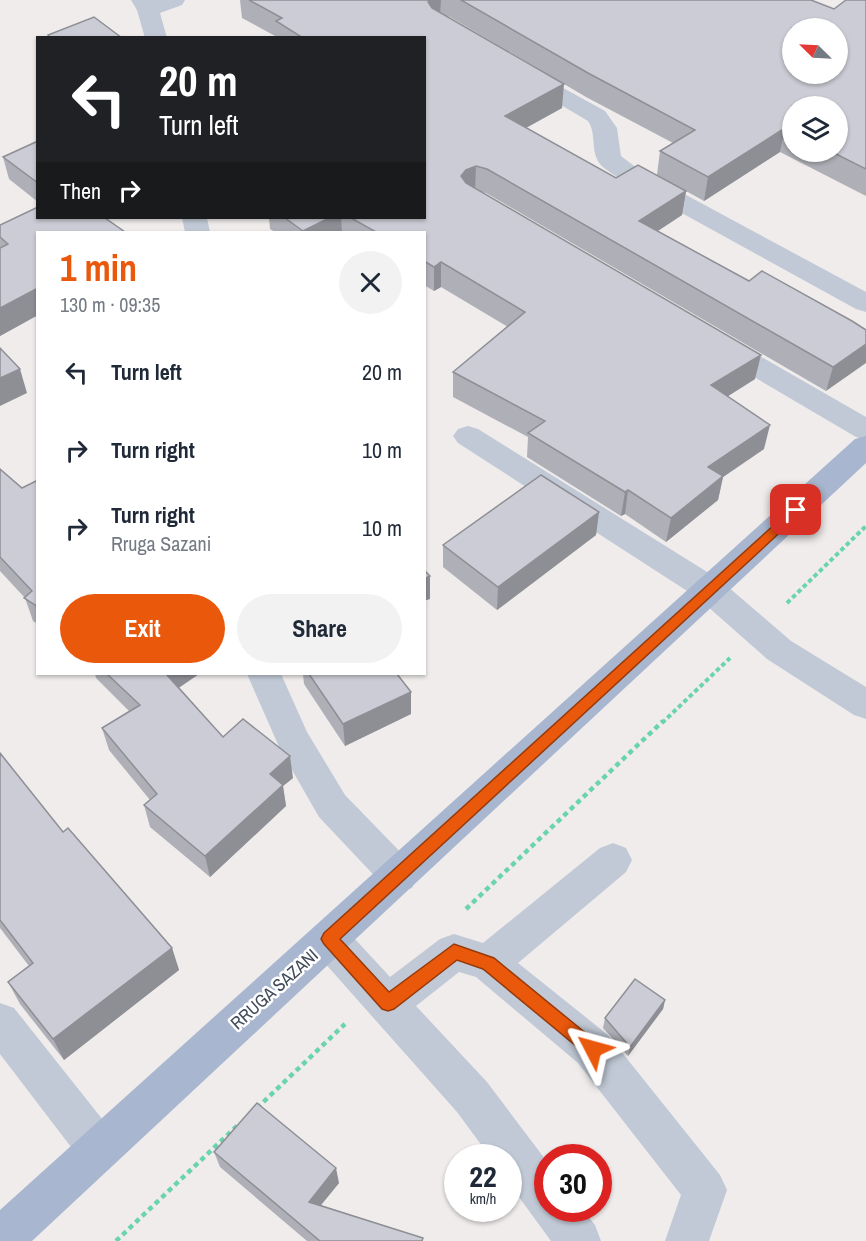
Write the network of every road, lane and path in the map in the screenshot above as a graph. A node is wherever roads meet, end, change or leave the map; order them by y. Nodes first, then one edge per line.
1 (174, 0) edge
2 (145, 5) edge
3 (155, 36) edge
4 (509, 64) edge
5 (866, 303) edge
6 (693, 330) edge
7 (866, 430) edge
8 (468, 436) dead end
9 (866, 446) edge
10 (866, 526) edge
11 (709, 589) junction
12 (759, 631) junction
13 (264, 675) edge
14 (866, 705) edge
15 (613, 860) dead end
16 (399, 876) junction
17 (465, 910) dead end
18 (329, 939) junction
19 (488, 963) junction
20 (383, 998) junction
21 (0, 1022) edge
22 (251, 1113) edge
23 (243, 1121) edge
24 (99, 1149) junction
25 (534, 1181) edge
26 (564, 1222) edge
27 (0, 1240) edge
28 (116, 1241) edge
29 (579, 1241) edge
30 (687, 1241) edge

1 - 2 street
2 - 3 street
4 - 5 street
6 - 7 street
8 - 11 street
9 - 11 main road, RRUGA SAZANI
10 - 12 path
11 - 12 street
11 - 16 main road, RRUGA SAZANI
12 - 14 street
12 - 17 path
13 - 16 street
15 - 19 street
16 - 18 main road, RRUGA SAZANI
18 - 20 street
18 - 24 main road, RRUGA SAZANI
19 - 20 street
19 - 30 street
20 - 22 path
20 - 25 street
21 - 24 street
23 - 28 path
24 - 27 main road, RRUGA SAZANI
26 - 29 street

